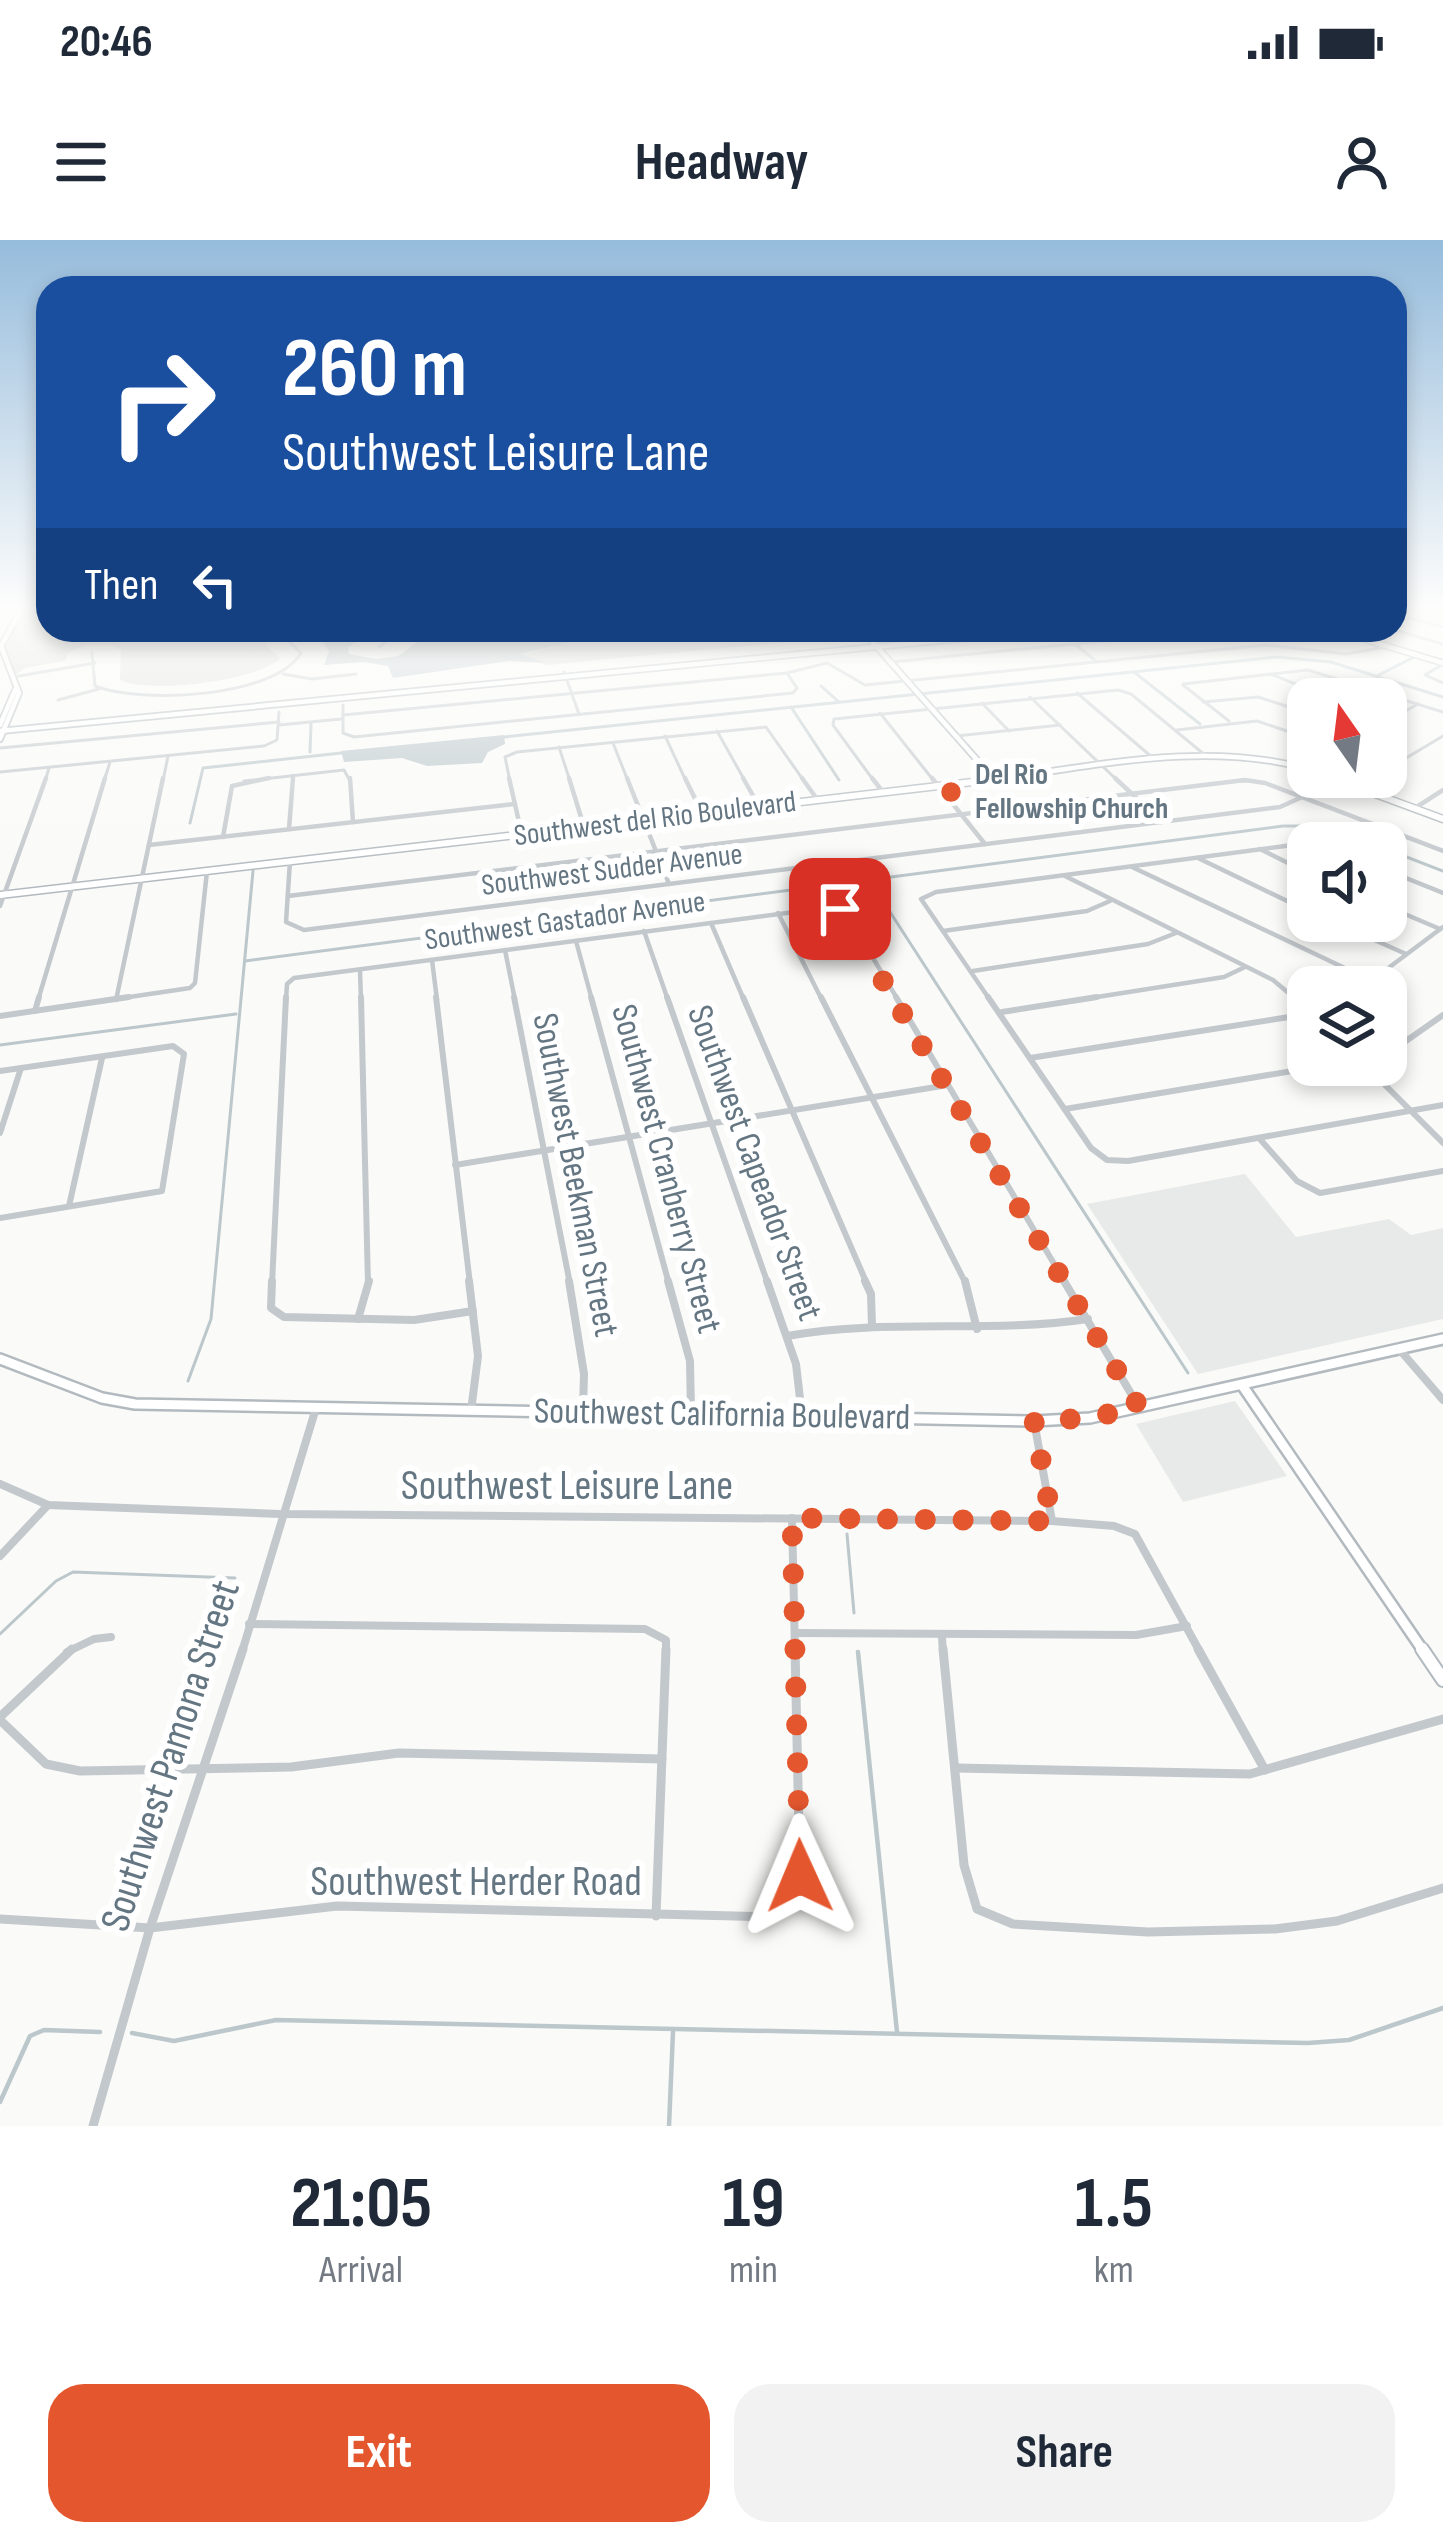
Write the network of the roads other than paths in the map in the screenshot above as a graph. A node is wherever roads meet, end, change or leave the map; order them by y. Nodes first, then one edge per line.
1 (13, 698) edge
2 (65, 698) edge
3 (319, 698) edge
4 (532, 698) edge
5 (573, 698) edge
6 (731, 698) edge
7 (921, 698) edge
8 (1030, 698) joint
9 (1084, 698) edge
10 (1132, 698) edge
11 (1199, 698) edge
12 (1258, 698) edge
13 (1258, 698) edge
14 (1399, 698) edge
15 (58, 700) dead end
16 (1204, 702) junction
17 (981, 703) junction
18 (1418, 704) junction
19 (343, 705) dead end
20 (1287, 707) edge
21 (930, 708) junction
22 (1407, 710) edge
23 (279, 712) dead end
24 (1443, 712) edge
25 (880, 713) junction
26 (579, 714) junction
27 (343, 717) junction
28 (279, 723) junction
29 (1232, 724) junction
30 (1060, 725) junction
31 (2, 729) edge
32 (717, 730) junction
33 (1009, 730) junction
34 (1176, 730) junction
35 (1287, 730) edge
36 (665, 736) junction
37 (956, 736) junction
38 (1443, 736) edge
39 (613, 742) junction
40 (559, 747) junction
41 (0, 748) edge
42 (1205, 755) junction
43 (168, 756) junction
44 (1407, 757) edge
45 (1155, 760) junction
46 (110, 761) junction
47 (1287, 762) edge
48 (1104, 766) junction
49 (49, 767) junction
50 (0, 772) edge
51 (293, 775) junction
52 (994, 779) junction
53 (939, 786) junction
54 (1443, 790) edge
55 (883, 792) junction
56 (1287, 792) edge
57 (1132, 794) junction
58 (1299, 798) edge
59 (1304, 798) edge
60 (1387, 798) edge
61 (818, 800) junction
62 (514, 804) junction
63 (759, 806) junction
64 (1414, 808) junction
65 (702, 813) junction
66 (963, 815) junction
67 (1443, 819) edge
68 (643, 820) junction
69 (1162, 821) junction
70 (353, 822) junction
71 (584, 826) junction
72 (289, 829) junction
73 (522, 835) junction
74 (224, 837) junction
75 (986, 844) junction
76 (149, 845) junction
77 (1287, 846) edge
78 (1260, 849) junction
79 (657, 851) junction
80 (1443, 851) edge
81 (1197, 858) junction
82 (290, 861) junction
83 (1287, 862) edge
84 (1132, 866) junction
85 (207, 871) junction
86 (1065, 875) junction
87 (142, 878) junction
88 (1407, 878) edge
89 (669, 884) junction
90 (74, 886) junction
91 (1443, 893) edge
92 (2, 895) edge
93 (288, 896) junction
94 (1287, 900) edge
95 (1110, 901) junction
96 (0, 906) edge
97 (778, 913) junction
98 (1407, 914) edge
99 (711, 922) junction
100 (1442, 928) edge
101 (644, 931) junction
102 (942, 931) junction
103 (1176, 933) junction
104 (575, 940) junction
105 (1379, 942) edge
106 (505, 950) junction
107 (1406, 954) junction
108 (432, 960) junction
109 (1341, 966) edge
110 (1391, 966) edge
111 (1245, 967) junction
112 (360, 969) junction
113 (971, 971) junction
114 (1287, 990) edge
115 (116, 1000) junction
116 (35, 1011) junction
117 (1000, 1012) junction
118 (1287, 1015) edge
119 (1443, 1015) edge
120 (0, 1016) edge
121 (1407, 1044) edge
122 (103, 1057) junction
123 (1030, 1058) junction
124 (21, 1068) junction
125 (0, 1071) edge
126 (1287, 1072) edge
127 (948, 1085) junction
128 (1386, 1086) edge
129 (872, 1097) junction
130 (1443, 1105) edge
131 (1065, 1109) junction
132 (793, 1111) junction
133 (1410, 1111) junction
134 (712, 1125) junction
135 (0, 1132) edge
136 (629, 1138) junction
137 (1259, 1138) junction
138 (1443, 1143) edge
139 (542, 1151) junction
140 (455, 1165) junction
141 (1443, 1171) edge
142 (69, 1207) junction
143 (0, 1218) edge
144 (473, 1311) junction
145 (358, 1319) junction
146 (1088, 1319) junction
147 (872, 1327) junction
148 (977, 1329) junction
149 (787, 1336) junction
150 (1443, 1339) edge
151 (1399, 1349) junction
152 (0, 1359) edge
153 (1242, 1384) junction
154 (1443, 1400) edge
155 (1139, 1407) junction
156 (316, 1408) junction
157 (583, 1410) junction
158 (471, 1411) junction
159 (691, 1414) junction
160 (802, 1416) junction
161 (1034, 1421) junction
162 (0, 1484) edge
163 (48, 1504) junction
164 (280, 1514) junction
165 (792, 1518) junction
166 (1052, 1521) junction
167 (0, 1556) edge
168 (249, 1624) junction
169 (1187, 1626) junction
170 (795, 1633) junction
171 (942, 1636) junction
172 (111, 1637) dead end
173 (1443, 1680) edge
174 (0, 1719) edge
175 (1443, 1719) edge
176 (662, 1759) junction
177 (956, 1768) junction
178 (206, 1770) junction
179 (1265, 1770) junction
180 (1443, 1888) edge
181 (656, 1916) junction
182 (0, 1919) edge
183 (150, 1928) junction
184 (93, 2126) edge

1 - 31 street
2 - 15 street
3 - 31 street
4 - 27 street
5 - 26 street
6 - 26 street
7 - 21 street
8 - 17 street
8 - 30 street
9 - 45 street
10 - 34 street
11 - 16 street
12 - 20 street
13 - 16 street
14 - 18 street
16 - 29 street
17 - 21 street
17 - 33 street
18 - 22 street
18 - 24 street
19 - 27 street
21 - 25 street
21 - 37 street
23 - 28 street
25 - 53 street
25 - 55 street
26 - 27 street
27 - 28 street
28 - 41 street
28 - 43 street
29 - 34 street
29 - 35 street
30 - 33 street
30 - 48 street
32 - 36 street
32 - 61 street
32 - 63 street
33 - 37 street
34 - 42 street
36 - 39 street
36 - 65 street
37 - 52 street
38 - 44 street
39 - 40 street
39 - 68 street
40 - 62 street
40 - 71 street
42 - 45 street, Southwest del Rio Boulevard
42 - 47 street, Southwest del Rio Boulevard
43 - 46 street
43 - 76 street
45 - 48 street, Southwest del Rio Boulevard
46 - 49 street
46 - 90 street
48 - 52 street, Southwest del Rio Boulevard
48 - 57 street
49 - 50 street
49 - 92 street
51 - 70 street
51 - 72 street
51 - 74 street
52 - 53 street, Southwest del Rio Boulevard
53 - 55 street, Southwest del Rio Boulevard
53 - 66 street
54 - 64 street
55 - 61 street, Southwest del Rio Boulevard
56 - 57 street
57 - 66 street
57 - 69 street
58 - 69 street, Southwest Sudder Avenue
59 - 80 street
60 - 64 street
61 - 63 street, Southwest del Rio Boulevard
62 - 70 street
62 - 73 street
63 - 65 street, Southwest del Rio Boulevard
64 - 67 street
65 - 68 street, Southwest del Rio Boulevard
66 - 75 street
66 - 79 street
68 - 71 street, Southwest del Rio Boulevard
68 - 79 street
69 - 75 street, Southwest Sudder Avenue
70 - 72 street
71 - 73 street, Southwest del Rio Boulevard
72 - 74 street
73 - 82 street, Southwest del Rio Boulevard
74 - 76 street
75 - 89 street, Southwest Sudder Avenue
76 - 87 street
77 - 78 street
78 - 81 street
78 - 83 street
79 - 89 street
79 - 93 street
81 - 84 street
81 - 94 street
82 - 85 street, Southwest del Rio Boulevard
82 - 93 street
84 - 86 street
84 - 109 street
85 - 87 street, Southwest del Rio Boulevard
85 - 115 street
86 - 95 street
86 - 102 street
87 - 90 street, Southwest del Rio Boulevard
87 - 115 street
88 - 91 street
89 - 93 street, Southwest Sudder Avenue
90 - 92 street, Southwest del Rio Boulevard
90 - 116 street
92 - 96 street
95 - 102 street
95 - 103 street
97 - 99 street, Southwest Gastador Avenue
97 - 127 street, Southwest Gastador Avenue
97 - 129 street
98 - 100 street
99 - 101 street, Southwest Gastador Avenue
99 - 132 street
100 - 107 street
101 - 104 street, Southwest Gastador Avenue
101 - 134 street, Southwest Capeador Street
102 - 113 street
103 - 111 street
103 - 113 street
104 - 106 street, Southwest Gastador Avenue
104 - 136 street, Southwest Cranberry Street
105 - 107 street
106 - 108 street, Southwest Gastador Avenue
106 - 139 street, Southwest Beekman Street
107 - 110 street
108 - 112 street, Southwest Gastador Avenue
108 - 140 street
111 - 114 street
111 - 117 street
112 - 145 street
112 - 145 street, Southwest Gastador Avenue
113 - 117 street
115 - 116 street
116 - 120 street
117 - 123 street
118 - 123 street
119 - 121 street
122 - 124 street
122 - 142 street
122 - 142 street
123 - 131 street
124 - 125 street
124 - 135 street
126 - 131 street
127 - 129 street
127 - 146 street
128 - 133 street
129 - 132 street
129 - 148 street
130 - 133 street
131 - 137 street
132 - 134 street
132 - 147 street
133 - 137 street
133 - 138 street
134 - 136 street
134 - 149 street, Southwest Capeador Street
136 - 139 street
136 - 159 street, Southwest Cranberry Street
137 - 141 street
139 - 140 street
139 - 157 street, Southwest Beekman Street
140 - 144 street
142 - 143 street
144 - 145 street
144 - 158 street
146 - 148 street
146 - 155 street
147 - 148 street
147 - 149 street
149 - 160 street, Southwest Capeador Street
150 - 151 street, Southwest California Boulevard
151 - 153 street, Southwest California Boulevard
151 - 154 street
152 - 156 street, Southwest California Boulevard
153 - 155 street, Southwest California Boulevard
153 - 173 street
155 - 161 street, Southwest California Boulevard
156 - 158 street, Southwest California Boulevard
156 - 164 street, Southwest Pamona Street
157 - 158 street, Southwest California Boulevard
157 - 159 street, Southwest California Boulevard
159 - 160 street, Southwest California Boulevard
160 - 161 street, Southwest California Boulevard
161 - 166 street
162 - 163 street, Southwest Leisure Lane
163 - 164 street, Southwest Leisure Lane
163 - 167 street
164 - 165 street, Southwest Leisure Lane
164 - 168 street, Southwest Pamona Street
165 - 166 street, Southwest Leisure Lane
165 - 170 street
166 - 169 street, Southwest Leisure Lane
168 - 176 street
168 - 178 street, Southwest Pamona Street
169 - 171 street
169 - 179 street
170 - 171 street
170 - 181 street, Southwest Herder Road
171 - 177 street
172 - 174 street
174 - 178 street
175 - 179 street
176 - 178 street
176 - 181 street
177 - 179 street
177 - 180 street
178 - 183 street, Southwest Pamona Street
181 - 183 street, Southwest Herder Road
182 - 183 street, Southwest Herder Road
183 - 184 street, Southwest Pamona Street

